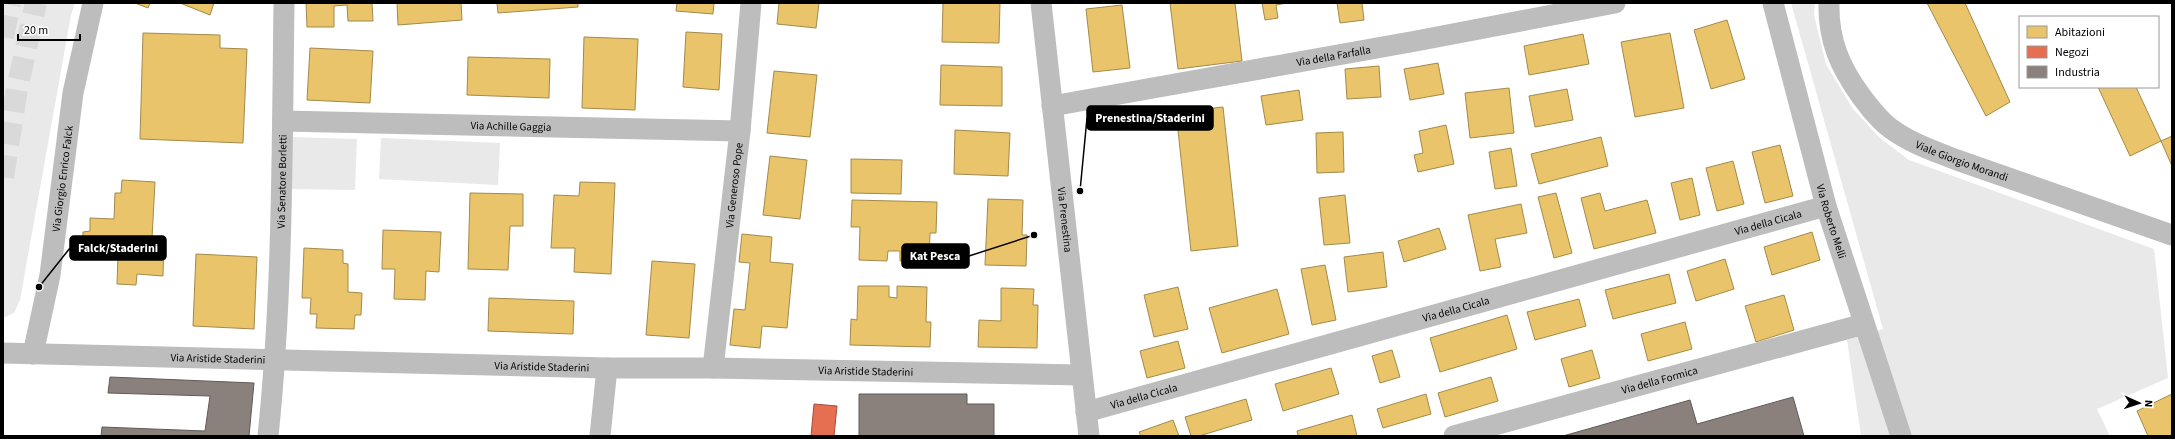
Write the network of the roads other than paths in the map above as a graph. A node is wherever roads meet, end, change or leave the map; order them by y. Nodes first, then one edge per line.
1 (93, 3) edge
2 (284, 3) edge
3 (750, 3) edge
4 (1040, 3) edge
5 (1615, 3) edge
6 (1773, 3) edge
7 (1829, 3) edge
8 (1052, 106) junction
9 (283, 121) junction
10 (740, 131) junction
11 (1826, 206) junction
12 (2172, 235) edge
13 (1864, 324) junction
14 (3, 353) edge
15 (33, 354) junction
16 (276, 361) junction
17 (607, 368) junction
18 (712, 368) junction
19 (1081, 375) junction
20 (1086, 412) junction
21 (268, 436) edge
22 (600, 436) edge
23 (1088, 436) edge
24 (1454, 436) edge
25 (1901, 436) edge

1 - 15 street, Via Giorgio Enrico Falck
2 - 9 street, Via Senatore Borletti
3 - 10 street, Via Generoso Pope
4 - 8 street, Via Prenestina
5 - 8 street, Via della Farfalla
6 - 11 street, Via Roberto Melli
7 - 12 street, Viale Giorgio Morandi
8 - 19 street, Via Prenestina
9 - 10 street, Via Achille Gaggia
9 - 16 street, Via Senatore Borletti
10 - 18 street, Via Generoso Pope
11 - 13 street, Via Roberto Melli
11 - 20 street, Via della Cicala
13 - 24 street, Via della Formica
13 - 25 street, Via Roberto Melli
14 - 15 street, Via Aristide Staderini
15 - 16 street, Via Aristide Staderini
16 - 17 street, Via Aristide Staderini
16 - 21 street, Via Senatore Borletti
17 - 18 street, Via Aristide Staderini
17 - 22 street
18 - 19 street, Via Aristide Staderini
19 - 20 street, Via Prenestina
20 - 23 street, Via Prenestina

